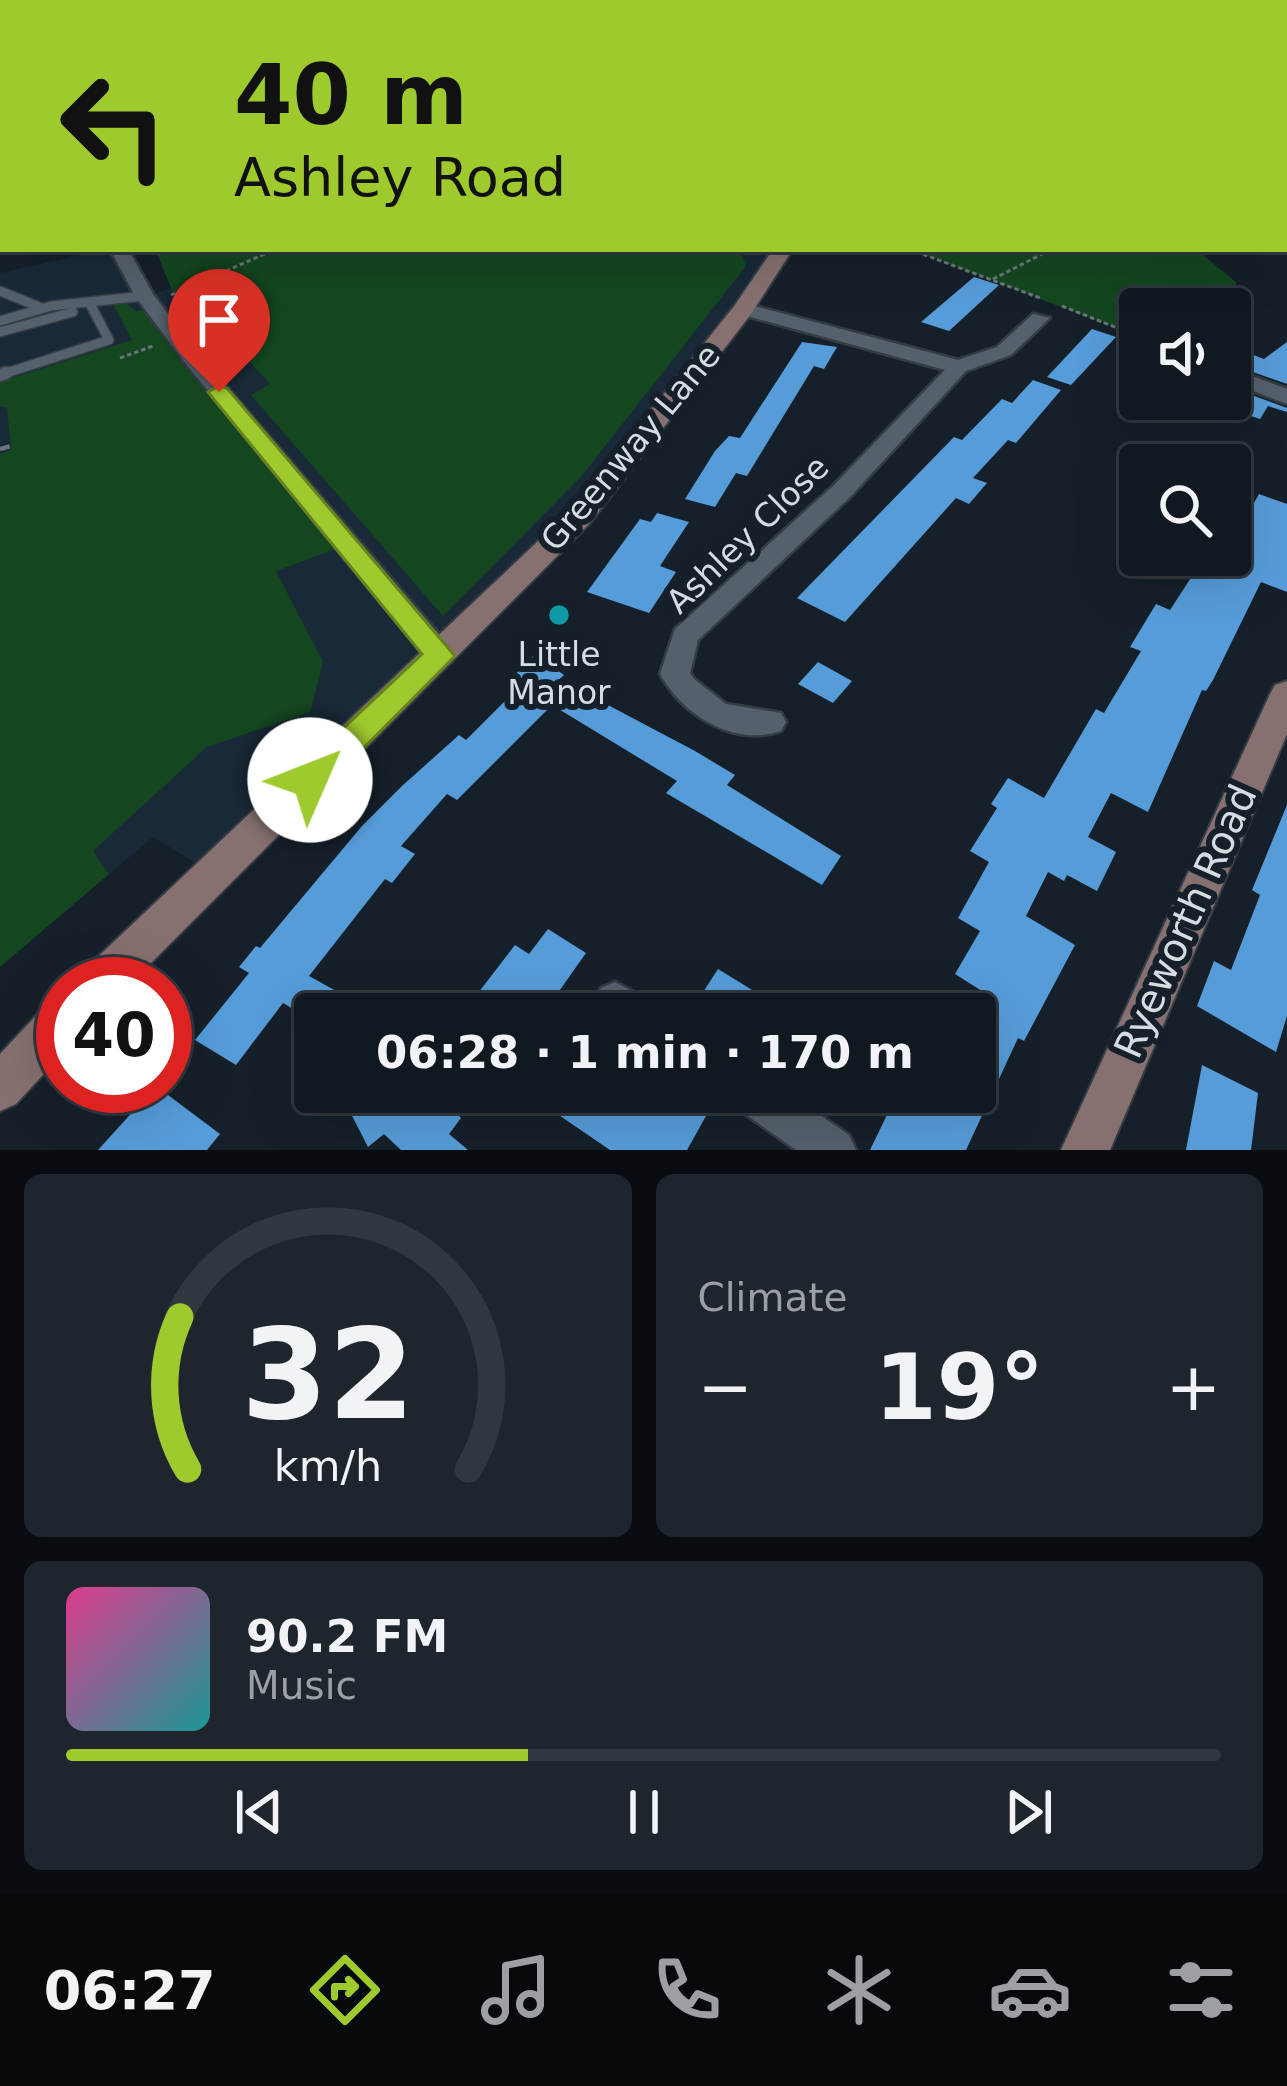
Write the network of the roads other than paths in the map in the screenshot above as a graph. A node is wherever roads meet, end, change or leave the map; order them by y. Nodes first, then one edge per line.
1 (121, 252) edge
2 (781, 252) edge
3 (0, 291) edge
4 (145, 297) junction
5 (89, 306) junction
6 (43, 308) junction
7 (743, 309) junction
8 (1040, 318) dead end
9 (0, 321) edge
10 (0, 332) edge
11 (959, 367) junction
12 (0, 375) edge
13 (1251, 383) edge
14 (1287, 398) edge
15 (440, 656) junction
16 (1287, 694) edge
17 (770, 722) dead end
18 (128, 957) edge
19 (36, 1049) edge
20 (0, 1088) edge
21 (780, 1113) edge
22 (834, 1150) edge
23 (1085, 1150) edge

1 - 4 street
2 - 7 street, Greenway Lane
3 - 6 lane
4 - 5 lane
4 - 15 street
5 - 6 lane
5 - 10 lane
5 - 12 lane
6 - 9 lane
7 - 11 street
7 - 15 street, Greenway Lane
8 - 11 street, Ashley Close
11 - 17 street, Ashley Close
13 - 14 street
15 - 18 street, Greenway Lane
16 - 23 street, Ryeworth Road
19 - 20 street
21 - 22 street

